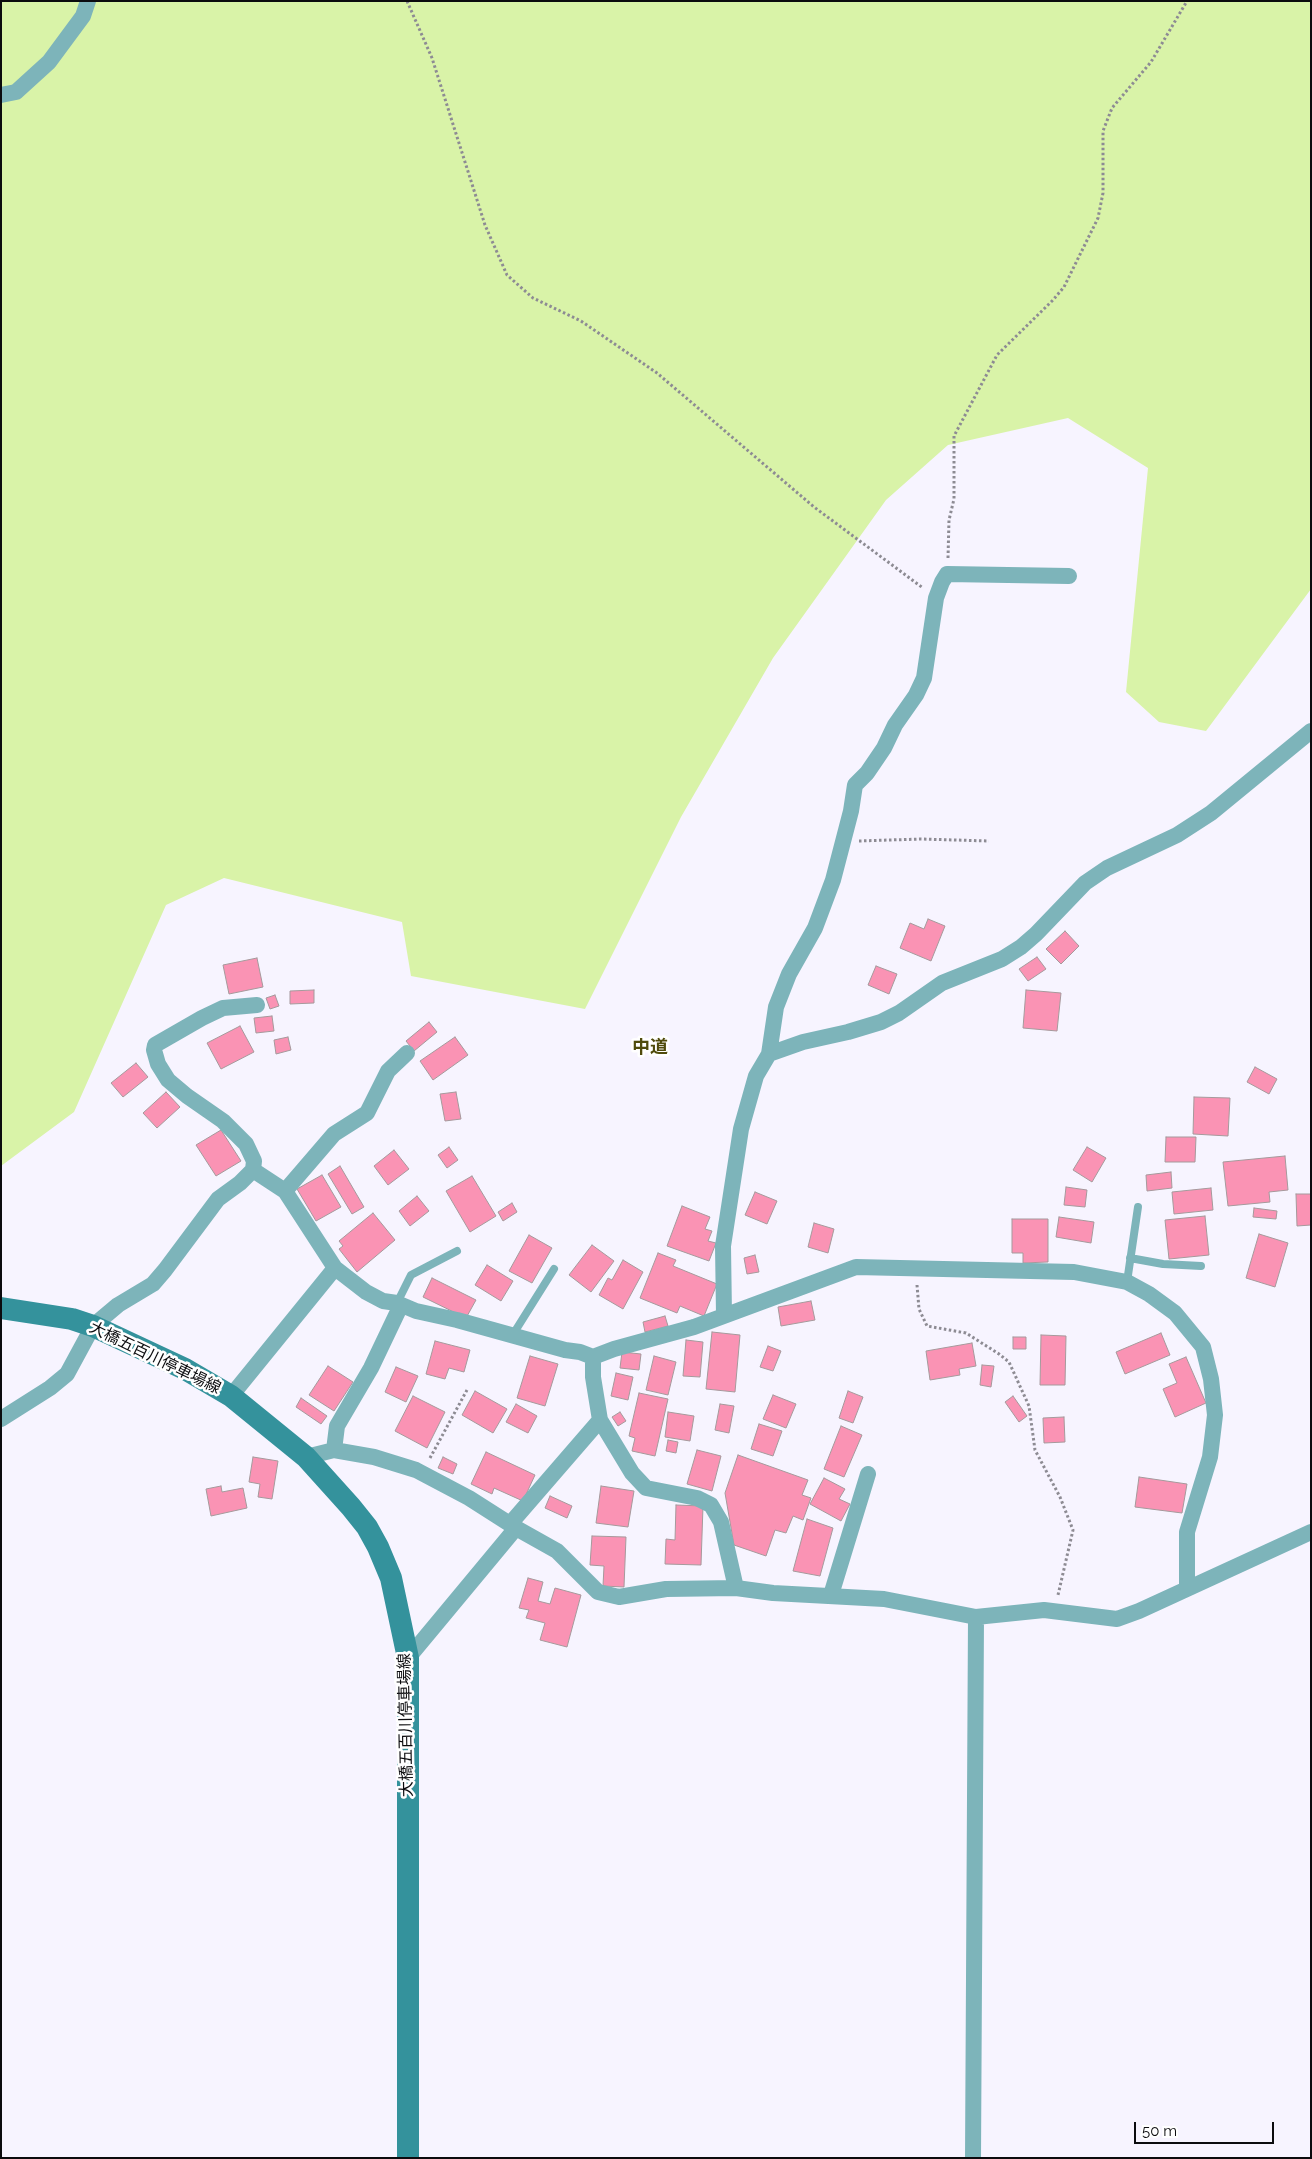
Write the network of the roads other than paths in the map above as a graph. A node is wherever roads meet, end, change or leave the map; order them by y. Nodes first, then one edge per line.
1 (88, 1) edge
2 (1, 95) edge
3 (1068, 576) dead end
4 (1311, 730) edge
5 (257, 1005) dead end
6 (407, 1053) dead end
7 (769, 1054) junction
8 (253, 1170) junction
9 (285, 1191) junction
10 (1138, 1207) dead end
11 (457, 1251) dead end
12 (1130, 1258) junction
13 (1201, 1266) dead end
14 (335, 1268) junction
15 (554, 1269) dead end
16 (1127, 1282) junction
17 (399, 1304) junction
18 (1, 1308) edge
19 (724, 1315) junction
20 (93, 1326) junction
21 (512, 1336) junction
22 (593, 1357) junction
23 (231, 1396) junction
24 (1, 1419) edge
25 (600, 1420) junction
26 (334, 1450) junction
27 (306, 1457) junction
28 (868, 1474) dead end
29 (513, 1526) junction
30 (1311, 1532) edge
31 (736, 1588) junction
32 (1187, 1588) junction
33 (831, 1596) junction
34 (976, 1617) junction
35 (408, 1658) junction
36 (408, 2148) edge
37 (973, 2158) edge

1 - 2 street
3 - 7 street
4 - 7 street
5 - 8 street
6 - 9 street
7 - 19 street
8 - 9 street
8 - 20 street
9 - 14 street
10 - 12 lane
11 - 17 lane
12 - 13 lane
12 - 16 lane
14 - 17 street
14 - 23 street
15 - 21 lane
16 - 19 street
16 - 32 street
17 - 21 street
17 - 26 street
18 - 20 main road, 大橋五百川停車場線
19 - 22 street
20 - 23 main road, 大橋五百川停車場線
20 - 24 street
21 - 22 street
22 - 25 street
23 - 27 main road, 大橋五百川停車場線
25 - 29 street
25 - 31 street
26 - 27 street
26 - 29 street
27 - 35 main road, 大橋五百川停車場線
28 - 33 street
29 - 31 street
29 - 35 street
30 - 32 street
31 - 33 street
32 - 34 street
33 - 34 street
34 - 37 street
35 - 36 main road, 大橋五百川停車場線

